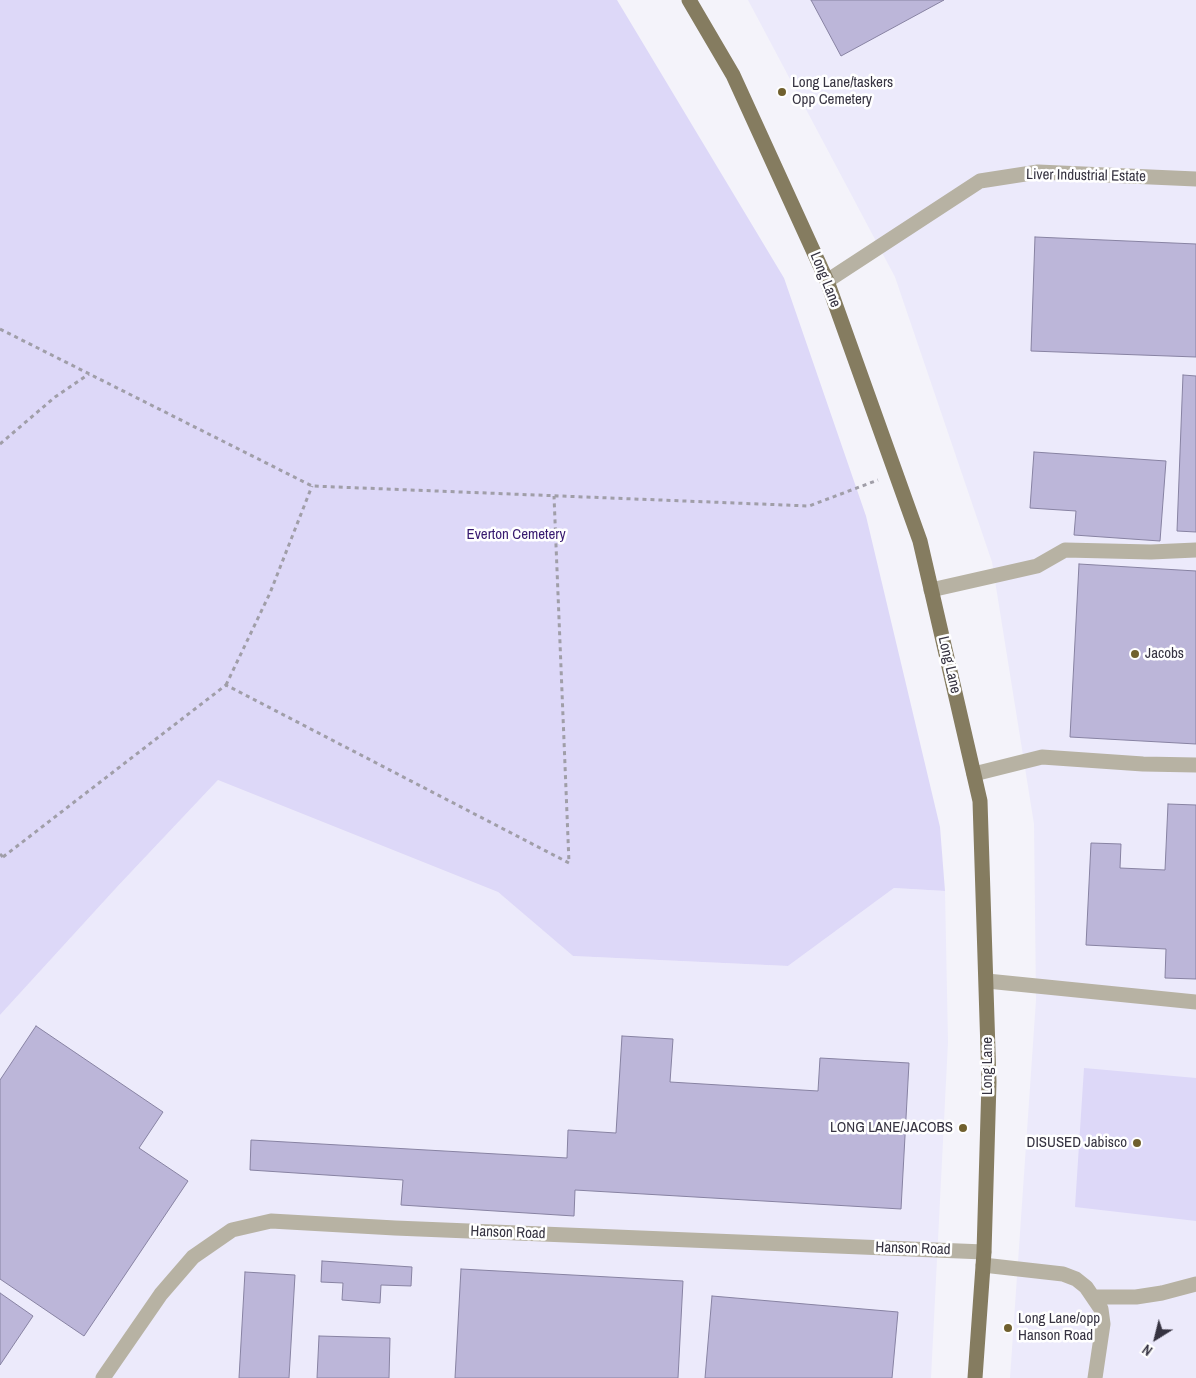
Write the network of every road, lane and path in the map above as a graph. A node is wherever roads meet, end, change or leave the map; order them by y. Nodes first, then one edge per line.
1 (689, 0) edge
2 (1196, 179) edge
3 (826, 281) junction
4 (0, 329) edge
5 (89, 374) junction
6 (0, 444) edge
7 (895, 474) junction
8 (312, 486) junction
9 (554, 496) junction
10 (1196, 550) edge
11 (931, 590) junction
12 (226, 685) junction
13 (1196, 765) edge
14 (974, 774) junction
15 (1, 857) edge
16 (987, 980) junction
17 (1196, 1002) edge
18 (984, 1258) junction
19 (1196, 1284) edge
20 (1094, 1297) junction
21 (104, 1378) edge
22 (975, 1378) edge
23 (1095, 1378) edge

1 - 3 main road, Long Lane
2 - 3 street, Liver Industrial Estate
3 - 7 main road, Long Lane
4 - 5 path
5 - 6 path
5 - 8 path
7 - 9 path
7 - 11 main road, Long Lane
8 - 9 path
8 - 12 path
9 - 12 path
10 - 11 street
11 - 14 main road, Long Lane
12 - 15 path
13 - 14 street
14 - 16 main road, Long Lane
16 - 17 street
16 - 18 main road, Long Lane
18 - 20 street, Hanson Road
18 - 21 street, Hanson Road
18 - 22 main road, Long Lane
19 - 20 street
20 - 23 street

